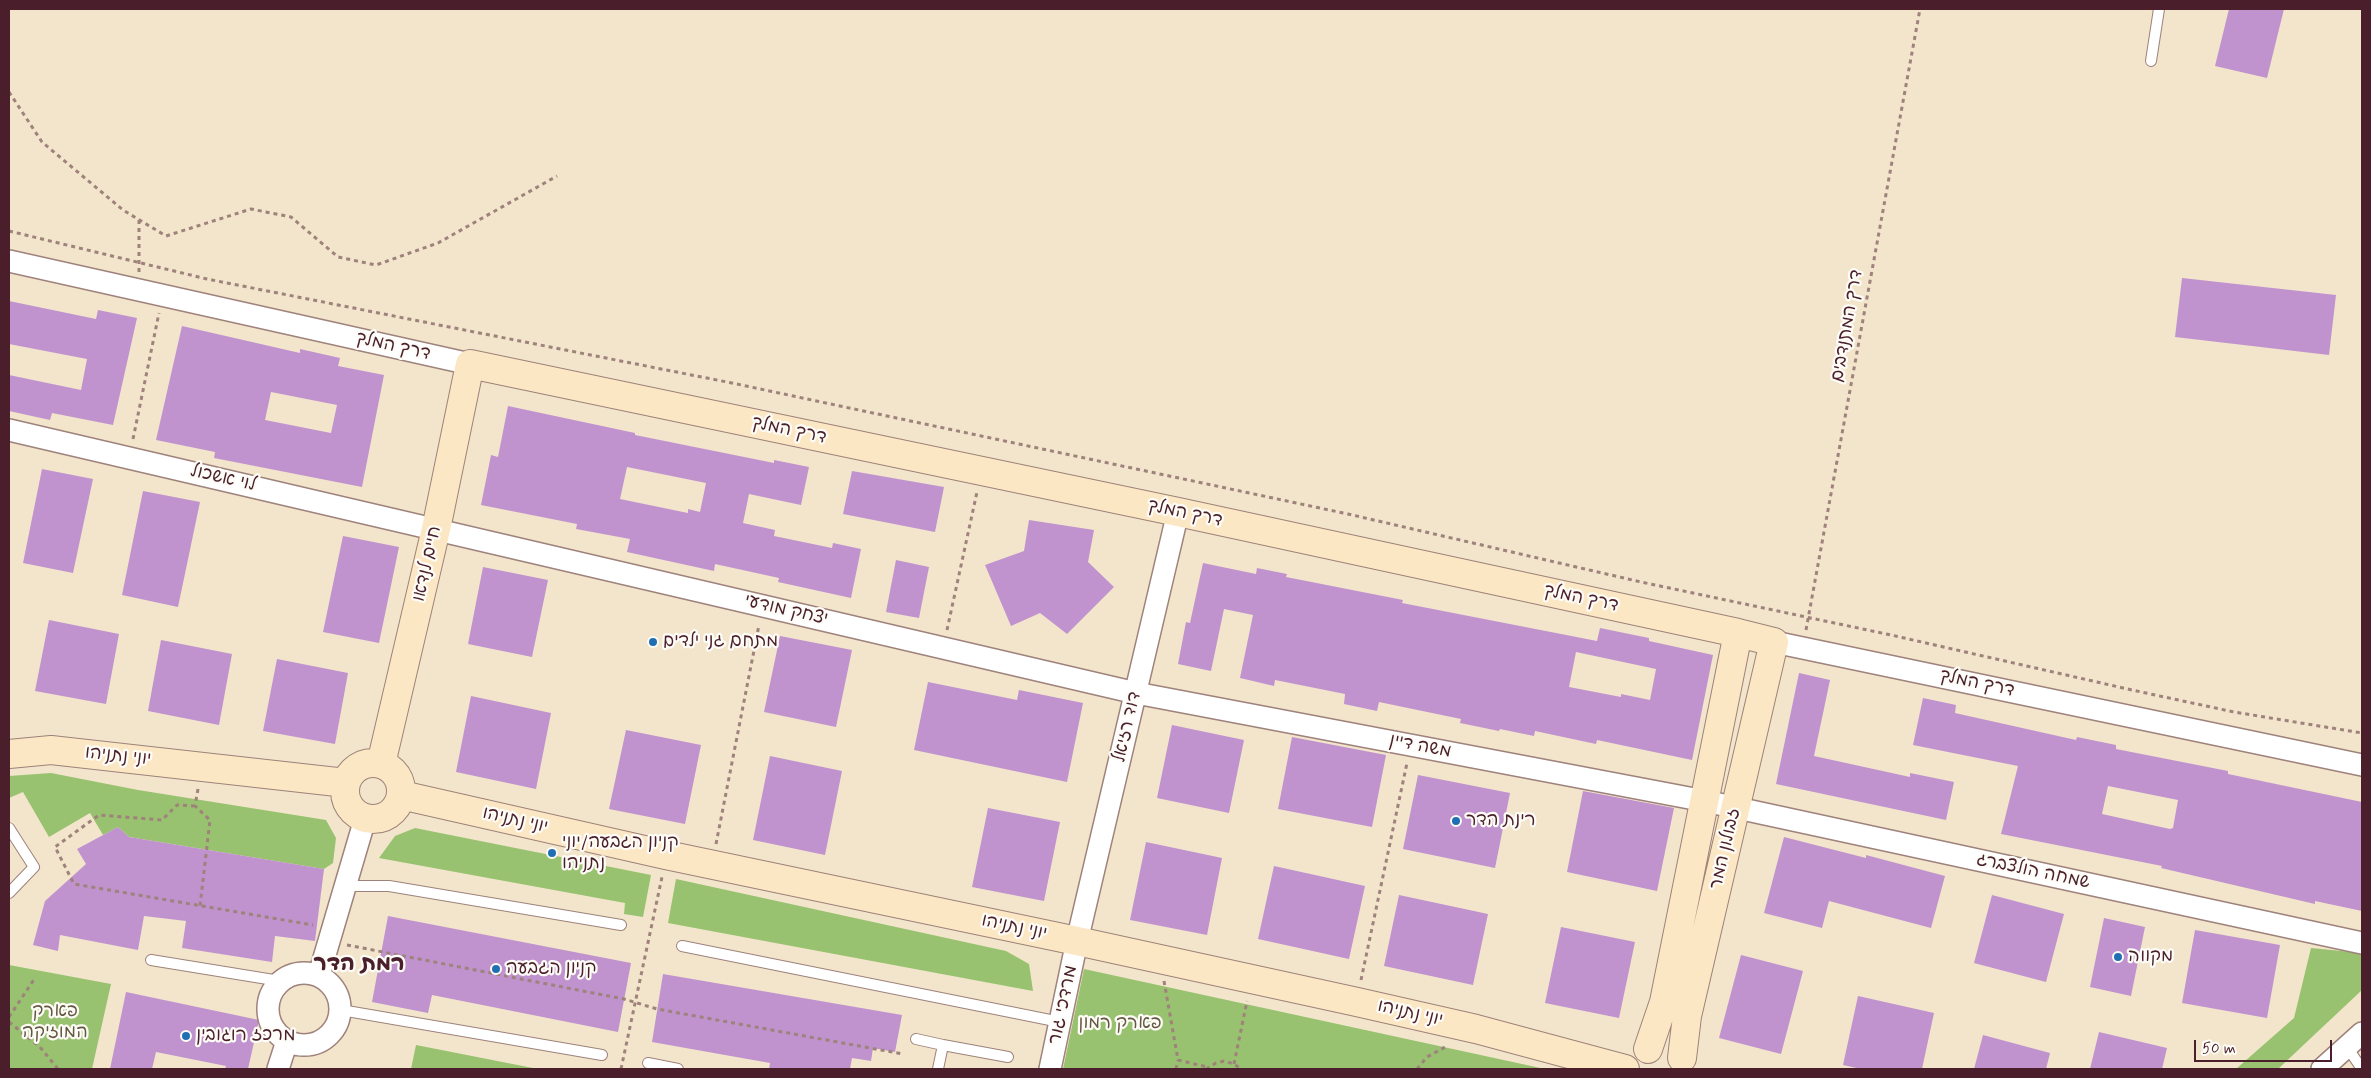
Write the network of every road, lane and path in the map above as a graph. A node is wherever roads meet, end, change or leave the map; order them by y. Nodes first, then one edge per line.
1 (1920, 9) edge
2 (2159, 9) edge
3 (2151, 61) dead end
4 (9, 92) edge
5 (557, 176) dead end
6 (139, 220) junction
7 (9, 231) edge
8 (9, 261) edge
9 (139, 262) junction
10 (138, 290) junction
11 (163, 295) junction
12 (470, 364) junction
13 (9, 430) edge
14 (129, 457) junction
15 (982, 471) junction
16 (1178, 512) junction
17 (436, 529) junction
18 (763, 605) junction
19 (1808, 617) junction
20 (1738, 633) junction
21 (1774, 642) junction
22 (943, 648) junction
23 (1802, 648) junction
24 (1136, 693) junction
25 (2362, 733) edge
26 (1411, 745) junction
27 (9, 754) edge
28 (381, 764) junction
29 (202, 766) junction
30 (2362, 766) edge
31 (346, 783) junction
32 (401, 795) junction
33 (1705, 801) junction
34 (195, 806) junction
35 (1735, 808) junction
36 (365, 819) junction
37 (9, 828) edge
38 (666, 855) junction
39 (712, 864) junction
40 (345, 886) junction
41 (9, 893) edge
42 (200, 906) junction
43 (622, 925) dead end
44 (331, 935) junction
45 (1077, 941) junction
46 (2362, 943) edge
47 (682, 946) dead end
48 (1160, 959) junction
49 (151, 960) dead end
50 (319, 975) junction
51 (35, 978) dead end
52 (1252, 979) junction
53 (280, 981) junction
54 (635, 1002) junction
55 (1357, 1002) junction
56 (341, 1010) junction
57 (9, 1017) edge
58 (9, 1022) edge
59 (1060, 1022) junction
60 (1476, 1029) junction
61 (916, 1039) dead end
62 (2355, 1040) edge
63 (286, 1041) junction
64 (943, 1045) junction
65 (903, 1054) dead end
66 (602, 1055) dead end
67 (1008, 1057) dead end
68 (1640, 1059) edge
69 (1178, 1060) junction
70 (648, 1063) dead end
71 (1234, 1064) junction
72 (1687, 1065) edge
73 (1207, 1068) edge
74 (58, 1069) edge
75 (278, 1069) edge
76 (621, 1069) edge
77 (678, 1069) edge
78 (938, 1069) edge
79 (1050, 1069) edge
80 (1176, 1069) edge
81 (1241, 1069) edge
82 (1417, 1069) edge
83 (1625, 1069) edge
84 (2322, 1069) edge
85 (2362, 1069) edge

1 - 19 path, דרך המתנדבים
2 - 3 lane
4 - 6 path
5 - 6 path
6 - 9 path
7 - 9 path
8 - 10 street, דרך המלך
9 - 10 path
9 - 19 path
10 - 11 street, דרך המלך
11 - 12 street, דרך המלך
11 - 14 path
12 - 15 street, דרך המלך
12 - 17 street, חיים לנדאו
13 - 14 street, לוי אשכול
14 - 17 street, לוי אשכול
15 - 16 street, דרך המלך
15 - 22 path
16 - 20 street, דרך המלך
16 - 24 street, דוד רזיאל
17 - 18 street, יצחק מודעי
17 - 28 street, חיים לנדאו
18 - 22 street, יצחק מודעי
18 - 39 path
19 - 23 path, דרך המתנדבים
19 - 25 path
20 - 21 street, דרך המלך
20 - 33 street, זבולון המר
21 - 23 street, דרך המלך
21 - 35 street, זבולון המר
22 - 24 street, יצחק מודעי
23 - 30 street, דרך המלך
24 - 26 street, משה דיין
24 - 45 street, דוד רזיאל
26 - 33 street, משה דיין
26 - 55 path
27 - 29 street, יוני נתניהו
28 - 31 street
28 - 32 street
29 - 31 street, יוני נתניהו
29 - 34 path
31 - 36 street
32 - 36 street
32 - 38 street, יוני נתניהו
33 - 35 street, שמחה הולצברג
33 - 68 street, זבולון המר
34 - 42 path
34 - 42 path
35 - 46 street, שמחה הולצברג
35 - 72 street, זבולון המר
36 - 40 street
37 - 41 lane
38 - 39 street, יוני נתניהו
38 - 54 path
39 - 45 street, יוני נתניהו
40 - 43 lane
40 - 44 street
42 - 44 path
44 - 50 street
44 - 54 path
45 - 48 street, יוני נתניהו
45 - 59 street, מרדכי גור
47 - 59 lane
48 - 52 street, יוני נתניהו
48 - 69 path
49 - 53 lane
50 - 53 street
50 - 56 street
51 - 57 path
52 - 55 street, יוני נתניהו
52 - 71 path
53 - 63 street
54 - 65 path
54 - 76 path
55 - 60 street, יוני נתניהו
56 - 63 street
56 - 66 lane
58 - 74 path
59 - 79 street, מרדכי גור
60 - 82 path
60 - 83 street, יוני נתניהו
61 - 64 lane
62 - 84 street
62 - 85 lane
63 - 75 street
64 - 67 lane
64 - 78 lane
68 - 72 street
69 - 73 path
69 - 80 path
70 - 77 lane
71 - 73 path
71 - 81 path

